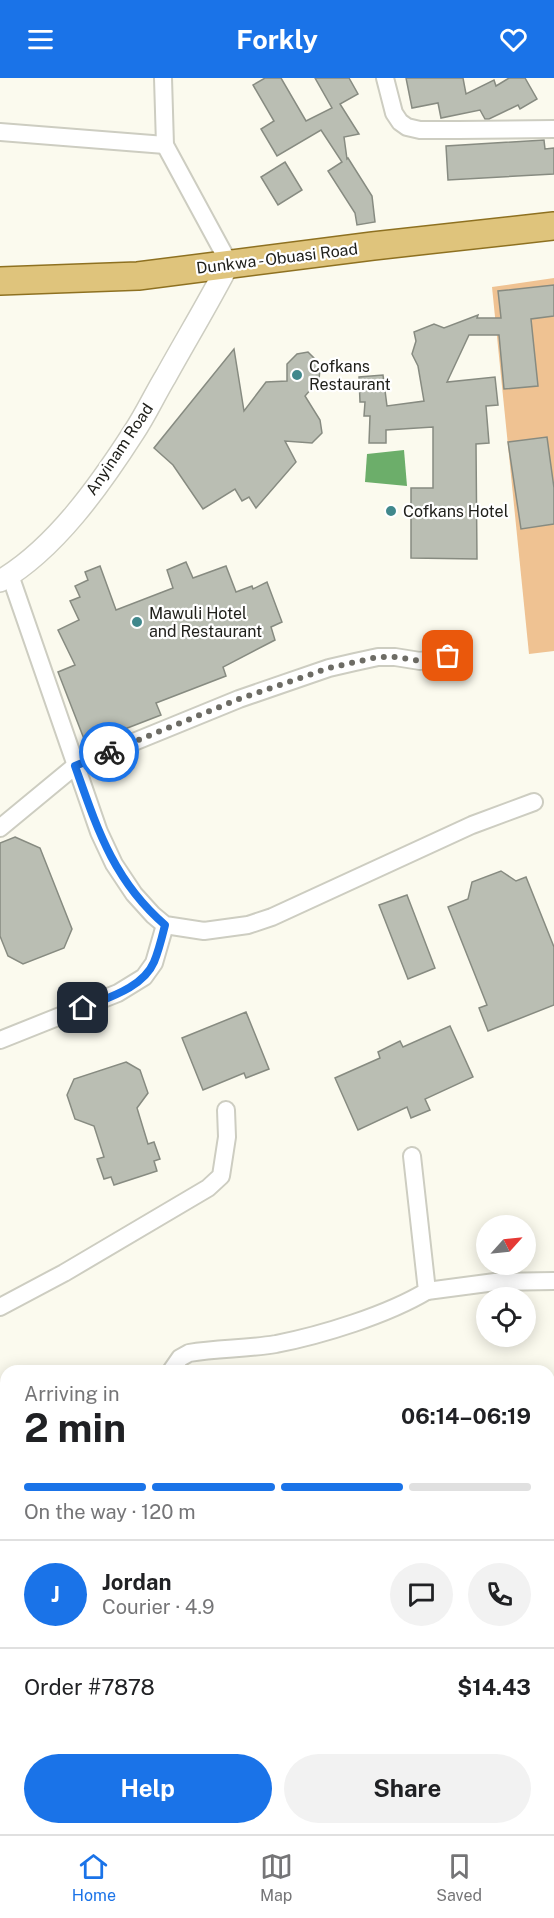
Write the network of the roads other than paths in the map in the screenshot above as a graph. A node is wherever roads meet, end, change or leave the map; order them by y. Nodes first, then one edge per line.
1 (164, 78) edge
2 (385, 78) edge
3 (554, 129) edge
4 (0, 132) edge
5 (165, 145) junction
6 (554, 226) edge
7 (229, 263) junction
8 (0, 281) edge
9 (5, 578) edge
10 (460, 654) dead end
11 (75, 766) junction
12 (534, 802) dead end
13 (0, 828) edge
14 (165, 925) junction
15 (0, 1040) edge
16 (226, 1110) dead end
17 (412, 1156) dead end
18 (554, 1281) edge
19 (427, 1291) junction
20 (0, 1307) edge
21 (175, 1365) edge

1 - 5 street
2 - 3 street
4 - 5 street
5 - 7 street
6 - 7 main road, Dunkwa - Obuasi Road
7 - 8 main road, Dunkwa - Obuasi Road
7 - 9 street, Anyinam Road
9 - 11 street
10 - 11 street
11 - 13 street
11 - 14 street
12 - 14 street
14 - 15 street
16 - 20 street
17 - 19 street
18 - 19 street
19 - 21 street

